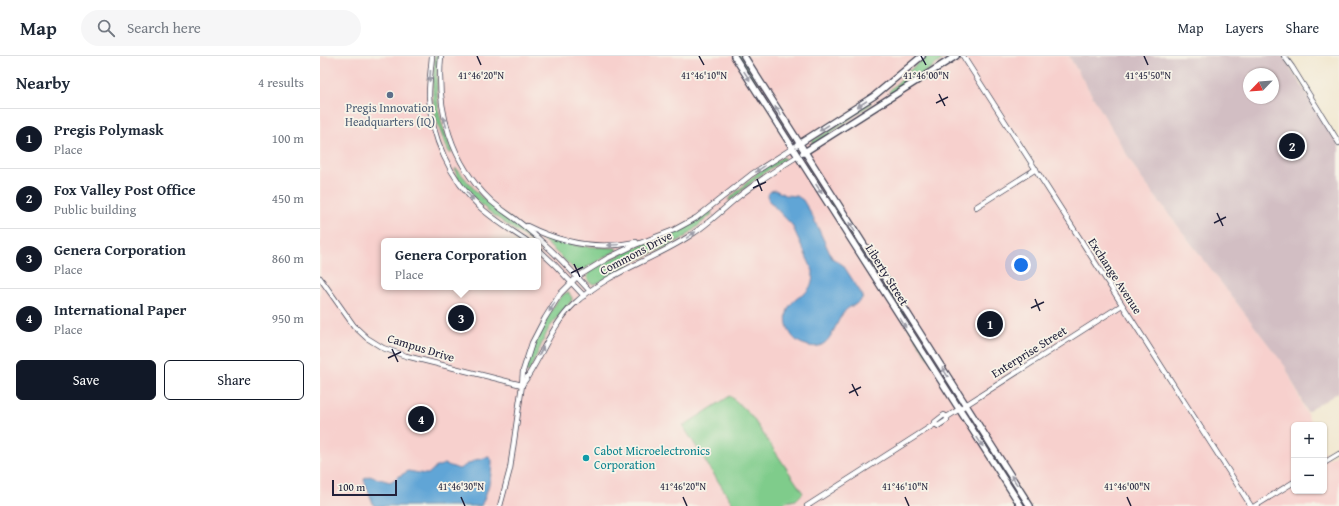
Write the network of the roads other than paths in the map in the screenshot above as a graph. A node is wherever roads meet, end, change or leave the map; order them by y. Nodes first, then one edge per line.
1 (432, 56) edge
2 (441, 56) edge
3 (734, 56) edge
4 (744, 56) edge
5 (922, 56) edge
6 (956, 56) edge
7 (963, 56) edge
8 (1284, 56) edge
9 (1339, 143) edge
10 (799, 144) junction
11 (793, 148) junction
12 (805, 152) junction
13 (798, 156) junction
14 (1036, 169) junction
15 (976, 207) dead end
16 (516, 219) junction
17 (523, 238) edge
18 (537, 238) edge
19 (652, 239) junction
20 (541, 241) edge
21 (541, 252) edge
22 (320, 278) edge
23 (577, 278) junction
24 (571, 283) junction
25 (590, 291) junction
26 (584, 296) junction
27 (1122, 305) junction
28 (522, 386) junction
29 (966, 405) junction
30 (959, 409) junction
31 (1339, 454) edge
32 (1327, 461) edge
33 (1291, 484) edge
34 (500, 506) edge
35 (806, 506) edge
36 (1021, 506) edge
37 (1030, 506) edge
38 (1251, 506) edge
39 (1255, 506) edge

1 -> 17 street
16 -> 2 street
3 -> 11 street, Liberty Street
10 -> 4 street, Liberty Street
5 -> 10 street, Commons Drive
6 - 12 street, Commons Drive
7 - 14 street, Exchange Avenue
8 - 9 street
10 - 11 street, Commons Drive
10 - 12 street, Liberty Street
11 - 13 street, Liberty Street
11 -> 19 street, Commons Drive
12 - 13 street, Commons Drive
29 -> 12 street, Liberty Street
25 -> 13 street, Commons Drive
13 -> 30 street, Liberty Street
14 - 15 street
14 - 27 street, Exchange Avenue
16 - 18 street
19 -> 16 street
19 - 23 street, Commons Drive
20 - 23 street
21 - 24 street
22 - 28 street, Campus Drive
23 - 24 street, Commons Drive
23 - 25 street
24 - 26 street
24 -> 28 street, Commons Drive
25 - 26 street, Commons Drive
28 -> 26 street, Commons Drive
27 - 29 street, Enterprise Street
27 - 38 street, Exchange Avenue
28 - 34 street
29 - 30 street, Enterprise Street
37 -> 29 street, Liberty Street
30 - 35 street, Enterprise Street
30 -> 36 street, Liberty Street
31 - 32 street
33 - 39 street

